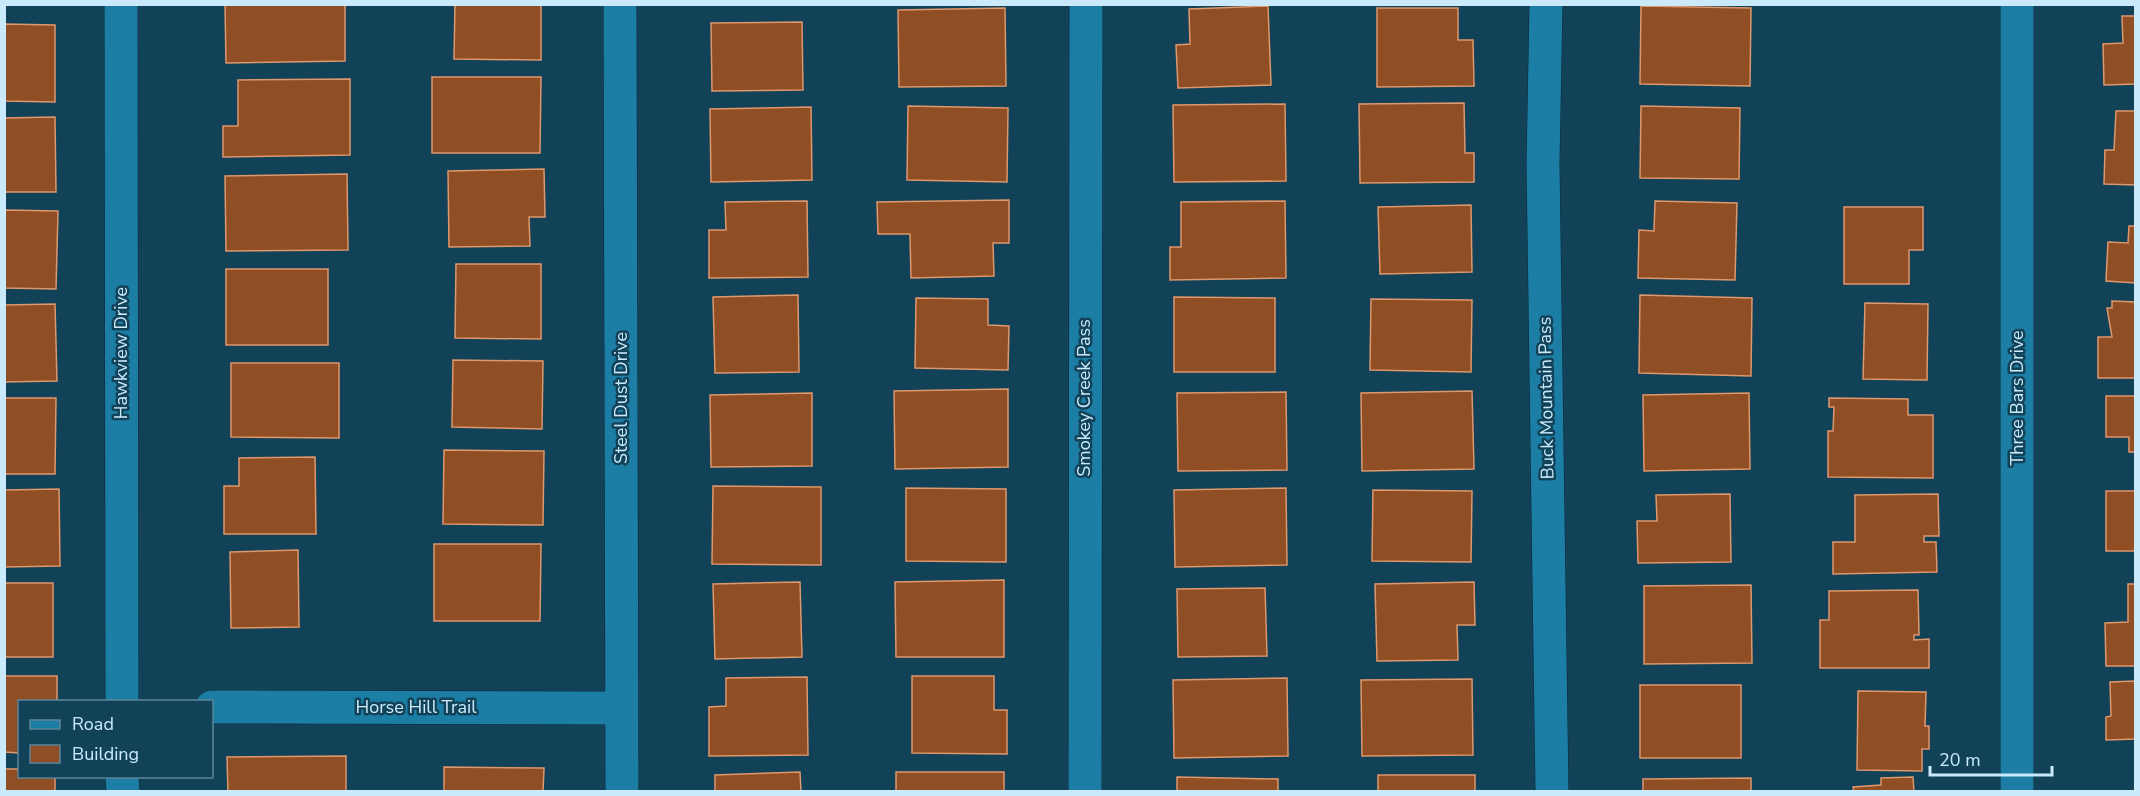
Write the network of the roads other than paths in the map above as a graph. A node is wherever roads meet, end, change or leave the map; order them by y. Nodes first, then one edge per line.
1 (121, 4) edge
2 (620, 4) edge
3 (1086, 4) edge
4 (1546, 4) edge
5 (2017, 4) edge
6 (122, 700) edge
7 (213, 707) edge
8 (621, 708) junction
9 (622, 792) edge
10 (1084, 792) edge
11 (1552, 792) edge
12 (2017, 792) edge

1 - 6 street, Hawkview Drive
2 - 8 street, Steel Dust Drive
3 - 10 street, Smokey Creek Pass
4 - 11 street, Buck Mountain Pass
5 - 12 street, Three Bars Drive
7 - 8 street, Horse Hill Trail
8 - 9 street, Steel Dust Drive

